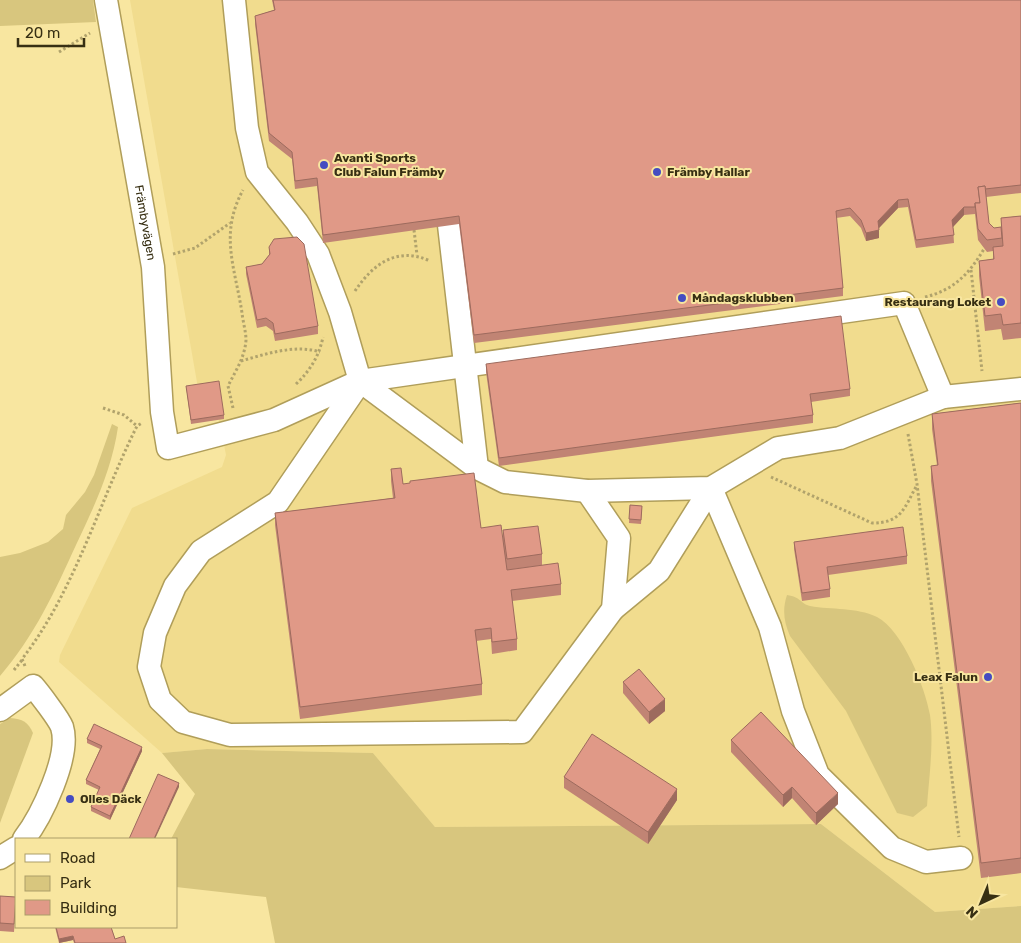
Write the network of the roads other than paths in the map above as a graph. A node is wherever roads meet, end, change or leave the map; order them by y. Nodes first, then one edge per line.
1 (234, 0) edge
2 (108, 11) edge
3 (450, 225) edge
4 (464, 365) junction
5 (360, 381) junction
6 (1021, 389) edge
7 (943, 397) junction
8 (477, 468) junction
9 (711, 488) junction
10 (587, 491) junction
11 (613, 609) junction
12 (0, 710) edge
13 (25, 838) edge
14 (15, 849) edge
15 (0, 858) edge
16 (961, 858) road end

1 - 5 street
2 - 5 street, Främbyvägen
3 - 4 street
4 - 5 street
4 - 7 street
4 - 8 street
5 - 8 street
5 - 11 street
6 - 7 street
7 - 9 street
8 - 10 street
9 - 10 street
9 - 11 street
9 - 16 street
10 - 11 street
12 - 13 street
14 - 15 street

